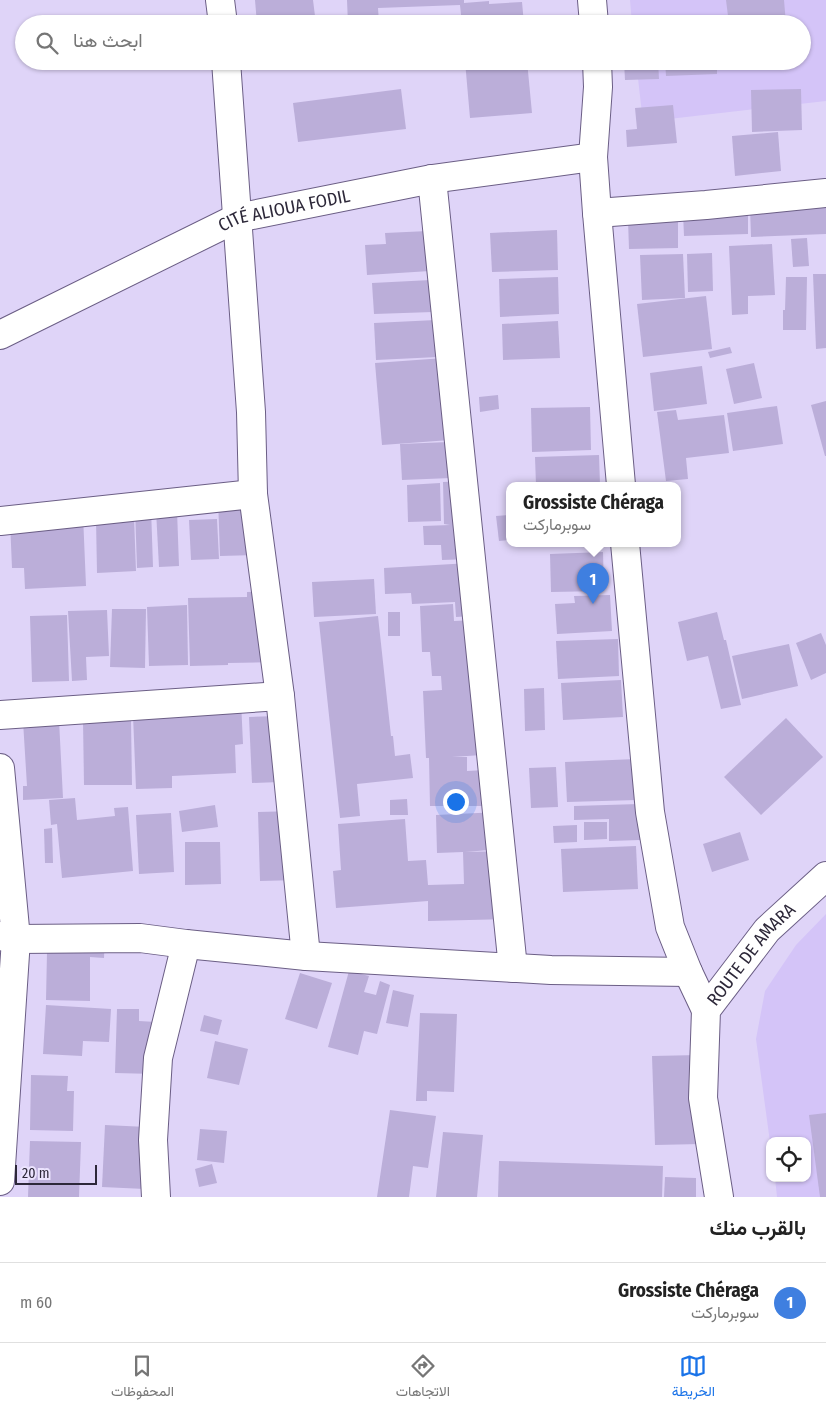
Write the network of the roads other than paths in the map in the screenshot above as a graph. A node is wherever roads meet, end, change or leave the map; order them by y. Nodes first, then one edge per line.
1 (220, 0) edge
2 (592, 0) edge
3 (222, 15) edge
4 (593, 15) edge
5 (227, 70) edge
6 (597, 70) edge
7 (593, 157) junction
8 (432, 179) junction
9 (826, 193) edge
10 (597, 213) junction
11 (237, 218) junction
12 (1, 333) edge
13 (621, 482) edge
14 (253, 494) junction
15 (0, 521) edge
16 (625, 547) edge
17 (280, 696) junction
18 (0, 715) edge
19 (0, 768) edge
20 (826, 876) edge
21 (8, 938) edge
22 (186, 944) junction
23 (306, 956) junction
24 (513, 968) junction
25 (688, 972) junction
26 (706, 1010) junction
27 (0, 1181) edge
28 (156, 1197) edge
29 (719, 1197) edge

1 - 3 street
2 - 4 street
5 - 11 street
6 - 7 street
7 - 8 street, CITÉ ALIOUA FODIL
7 - 10 street
8 - 11 street, CITÉ ALIOUA FODIL
8 - 24 street
9 - 10 street
10 - 13 street
11 - 12 street, CITÉ ALIOUA FODIL
11 - 14 street
14 - 15 street
14 - 17 street
16 - 25 street
17 - 18 street
17 - 23 street
19 - 21 street
20 - 26 street, ROUTE DE AMARA
21 - 22 street
21 - 27 street
22 - 23 street
22 - 28 street
23 - 24 street
24 - 25 street
25 - 26 street
26 - 29 street, ROUTE DE AMARA

